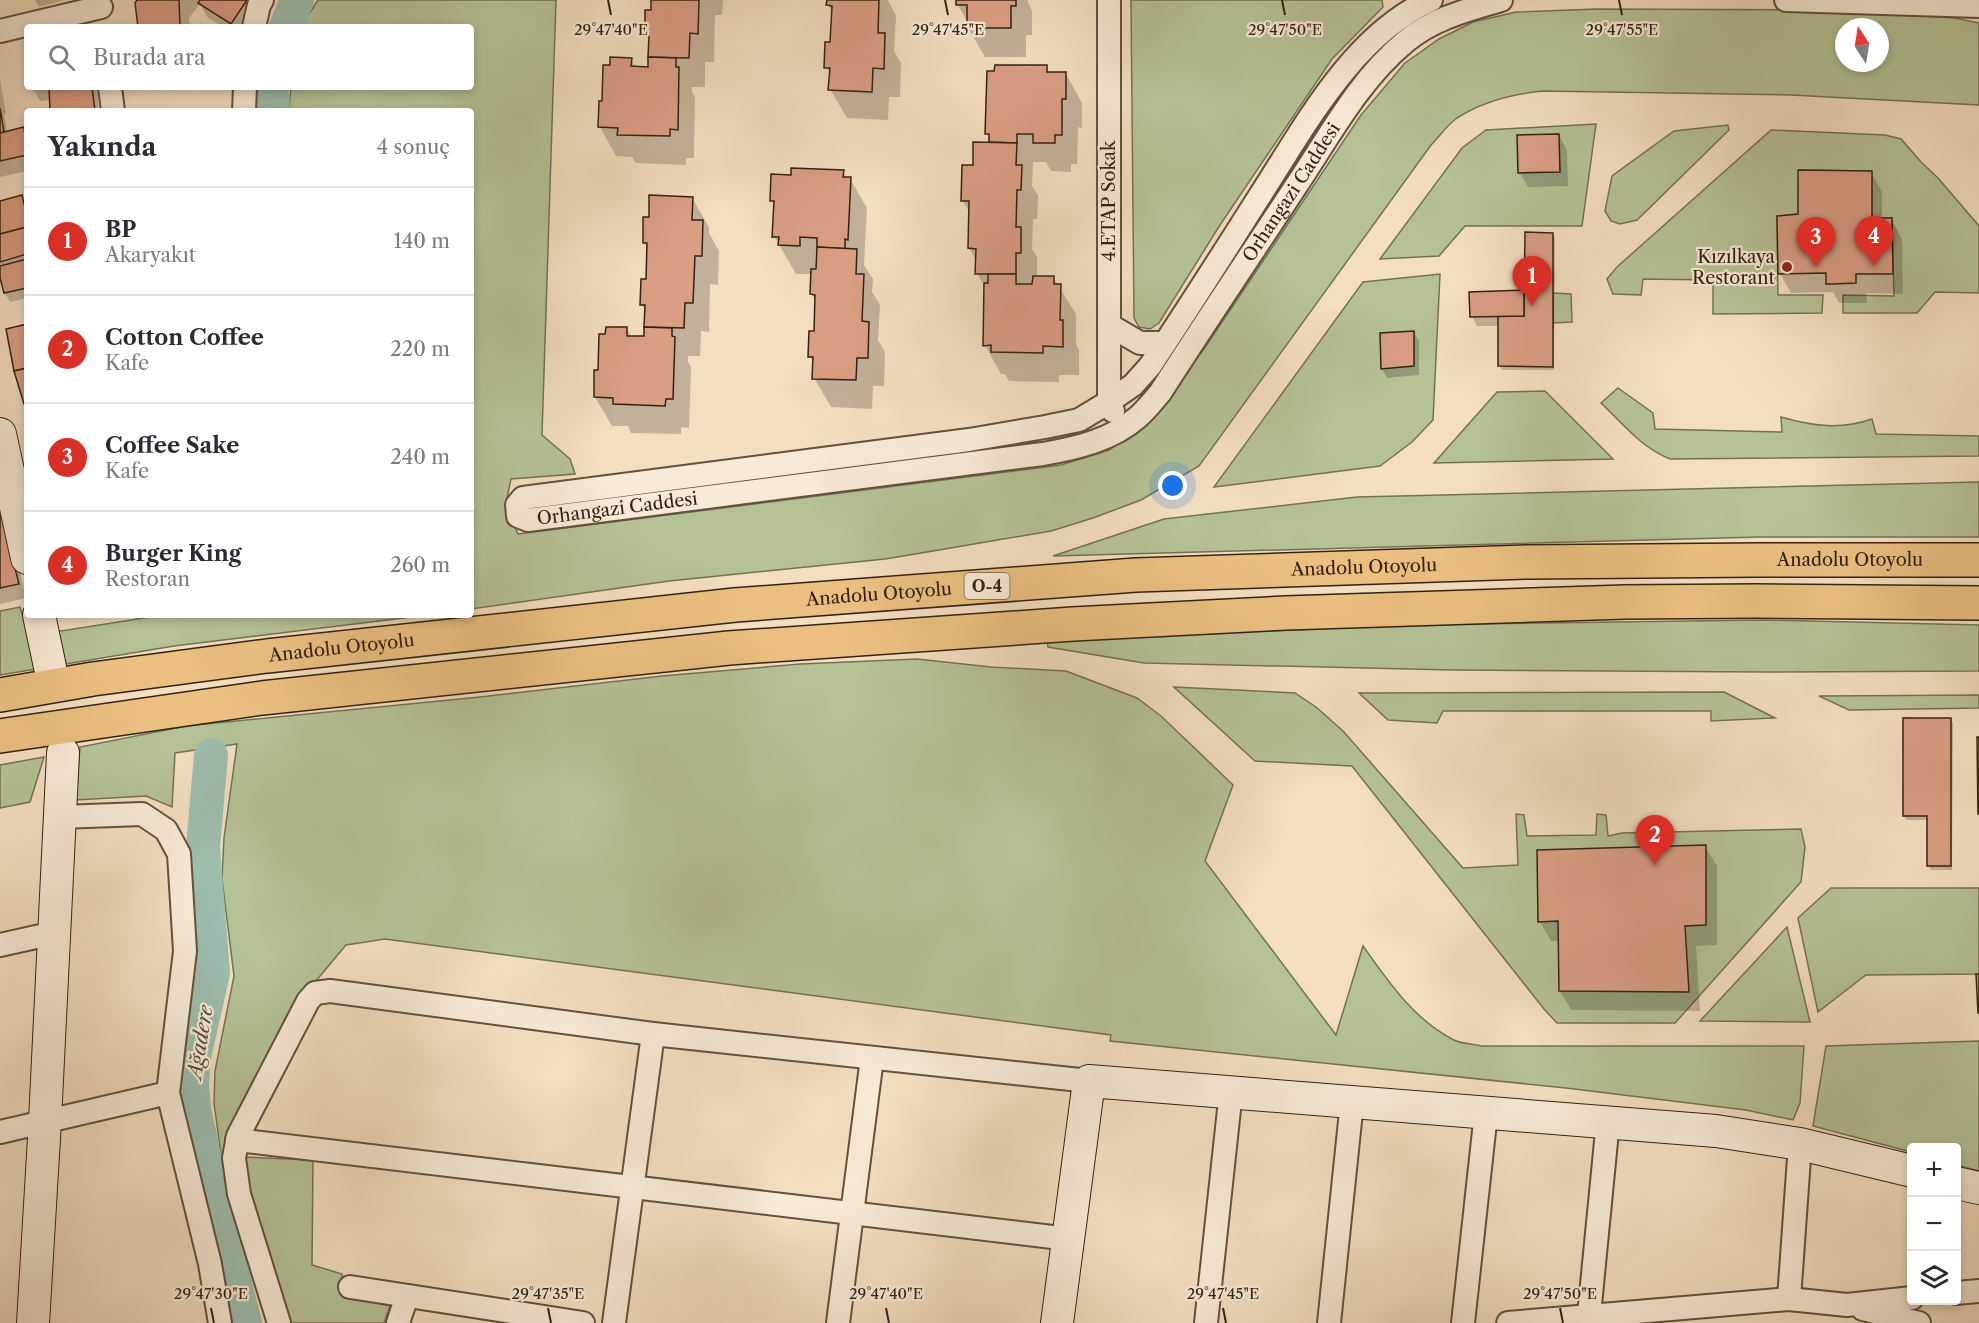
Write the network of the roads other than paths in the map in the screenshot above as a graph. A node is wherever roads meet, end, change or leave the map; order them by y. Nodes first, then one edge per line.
1 (262, 0) edge
2 (1109, 0) edge
3 (1390, 0) edge
4 (1431, 0) edge
5 (1501, 0) edge
6 (1786, 0) edge
7 (1979, 6) edge
8 (103, 11) edge
9 (33, 24) edge
10 (255, 24) edge
11 (1390, 25) junction
12 (24, 26) edge
13 (0, 30) edge
14 (110, 90) edge
15 (245, 90) edge
16 (113, 108) edge
17 (244, 108) edge
18 (1109, 325) junction
19 (1165, 343) junction
20 (1109, 402) junction
21 (1121, 429) junction
22 (0, 434) edge
23 (13, 480) edge
24 (24, 541) edge
25 (1979, 560) edge
26 (1979, 603) edge
27 (40, 618) edge
28 (50, 667) tunnel mouth
29 (0, 695) edge
30 (0, 736) edge
31 (63, 753) tunnel mouth
32 (60, 817) junction
33 (54, 933) junction
34 (0, 945) edge
35 (653, 1034) junction
36 (872, 1058) junction
37 (1089, 1081) junction
38 (1231, 1091) junction
39 (168, 1093) junction
40 (1352, 1102) junction
41 (1486, 1113) junction
42 (45, 1121) junction
43 (1608, 1121) junction
44 (0, 1132) edge
45 (237, 1140) junction
46 (1800, 1144) junction
47 (1907, 1170) edge
48 (1961, 1184) edge
49 (632, 1188) junction
50 (1979, 1188) edge
51 (851, 1214) junction
52 (1069, 1239) junction
53 (350, 1287) dead end
54 (1979, 1291) edge
55 (1961, 1293) edge
56 (407, 1296) junction
57 (1907, 1298) edge
58 (1789, 1299) junction
59 (1847, 1305) junction
60 (1821, 1312) edge
61 (1589, 1316) junction
62 (33, 1323) edge
63 (220, 1323) edge
64 (279, 1323) edge
65 (398, 1323) edge
66 (583, 1323) edge
67 (614, 1323) edge
68 (838, 1323) edge
69 (1057, 1323) edge
70 (1206, 1323) edge
71 (1329, 1323) edge
72 (1462, 1323) edge
73 (1508, 1323) edge
74 (1919, 1323) edge

1 - 10 street
2 - 18 street, 4.ETAP Sokak
3 - 11 street
4 - 11 street, Orhangazi Caddesi
5 - 21 street, Orhangazi Caddesi
6 - 7 street
8 - 9 street
11 - 19 street, Orhangazi Caddesi
12 - 13 street
14 - 16 street
15 - 17 street
18 - 19 street
18 - 20 street, 4.ETAP Sokak
19 - 20 street, Orhangazi Caddesi
20 - 21 street
20 - 21 street, Orhangazi Caddesi
22 - 23 street
23 - 24 street
25 - 29 highway, Anadolu Otoyolu / O-4
26 - 30 highway
27 - 28 street
31 - 32 street
32 - 33 street
32 - 39 street
33 - 34 street
33 - 42 street
35 - 36 street
35 - 45 street
35 - 49 street
36 - 37 street
36 - 51 street
37 - 38 street
37 - 52 street
38 - 40 street
38 - 70 street
39 - 42 street
39 - 63 street
40 - 41 street
40 - 71 street
41 - 43 street
41 - 72 street
42 - 44 street
42 - 62 street
43 - 46 street
43 - 61 street
45 - 49 street
45 - 64 street
46 - 47 street
46 - 58 street
48 - 50 street
49 - 51 street
49 - 67 street
51 - 52 street
51 - 68 street
52 - 69 street
53 - 56 street
54 - 55 street
56 - 65 street
56 - 66 street
57 - 59 street
58 - 60 street
58 - 61 street
59 - 60 street
59 - 74 street
61 - 73 street

